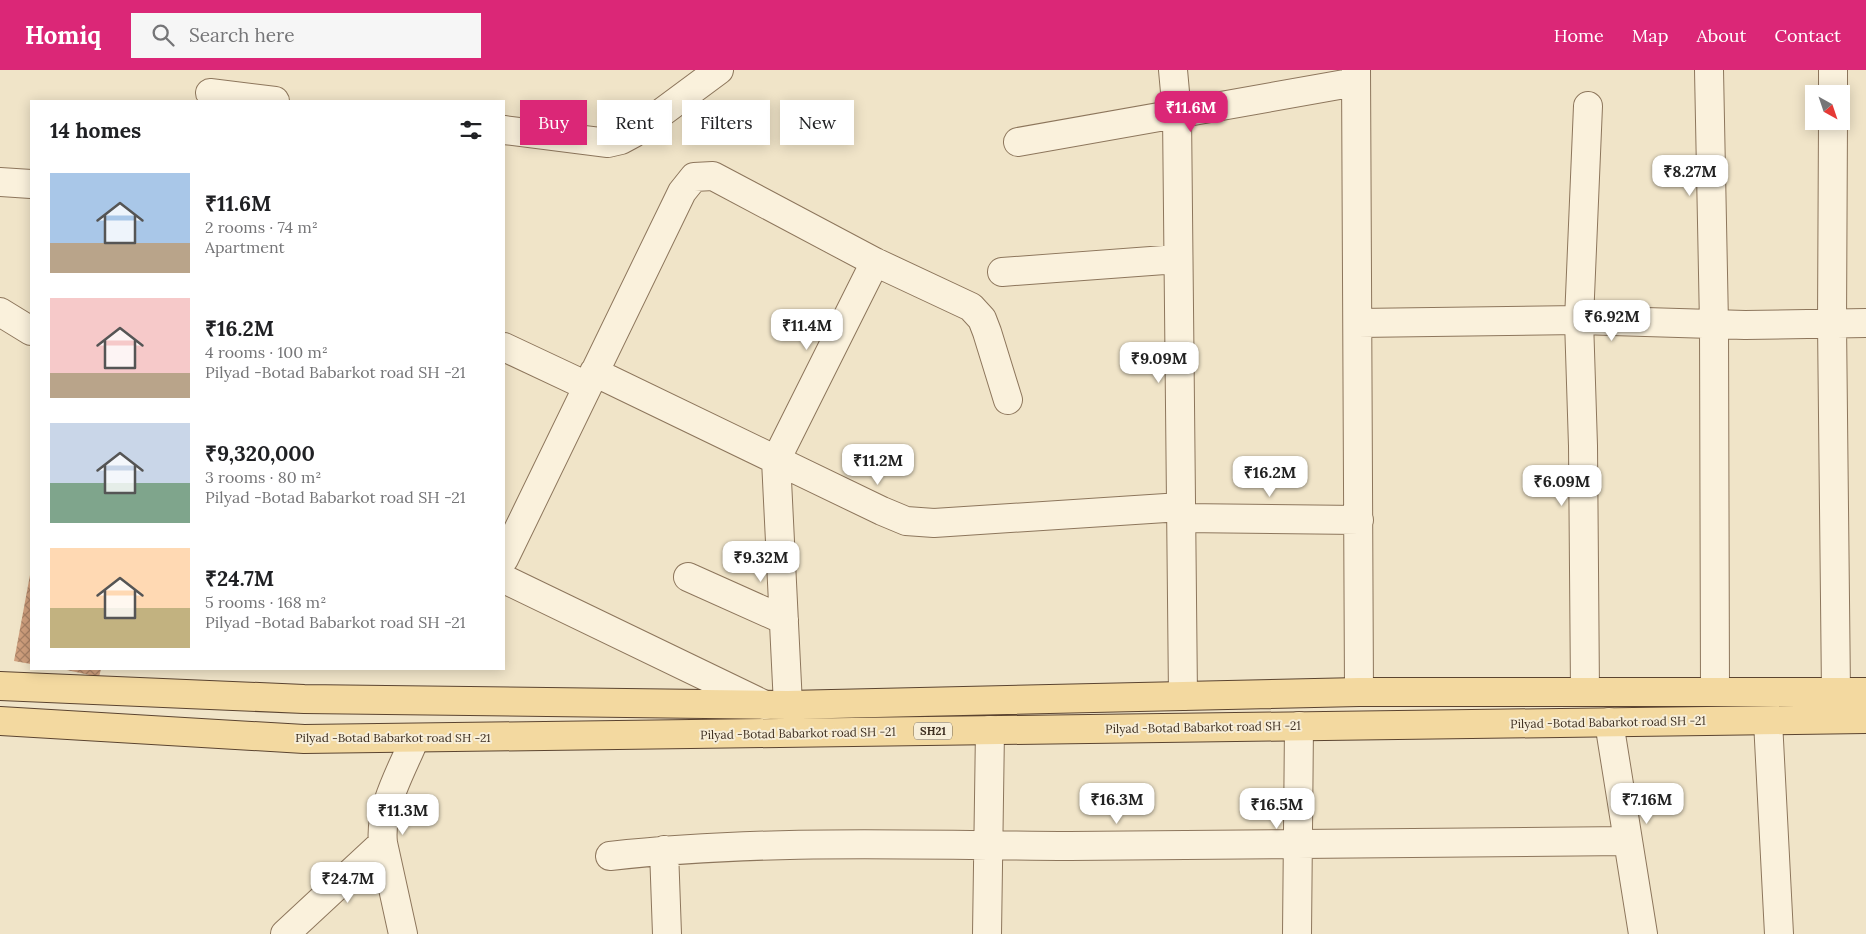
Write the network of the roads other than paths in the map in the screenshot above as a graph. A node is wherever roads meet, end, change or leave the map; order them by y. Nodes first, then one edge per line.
1 (719, 70) edge
2 (1173, 70) edge
3 (1709, 70) edge
4 (1833, 70) edge
5 (1356, 76) edge
6 (1833, 85) edge
7 (210, 88) edge
8 (270, 100) edge
9 (1588, 106) dead end
10 (1177, 114) junction
11 (505, 130) edge
12 (1832, 130) edge
13 (1018, 142) dead end
14 (0, 182) edge
15 (30, 184) edge
16 (1178, 258) junction
17 (875, 262) junction
18 (1002, 272) dead end
19 (0, 312) edge
20 (1580, 320) junction
21 (1832, 323) junction
22 (1358, 324) junction
23 (1714, 324) junction
24 (1866, 324) edge
25 (30, 330) edge
26 (505, 347) edge
27 (591, 379) junction
28 (1008, 400) dead end
29 (776, 460) junction
30 (1182, 513) junction
31 (1358, 520) junction
32 (505, 556) edge
33 (688, 577) dead end
34 (505, 579) edge
35 (784, 620) junction
36 (0, 686) edge
37 (1359, 692) junction
38 (1585, 692) junction
39 (1715, 692) junction
40 (1836, 692) junction
41 (1866, 692) edge
42 (1183, 696) junction
43 (629, 703) junction
44 (777, 705) junction
45 (1866, 720) edge
46 (0, 721) edge
47 (1768, 721) junction
48 (1608, 722) junction
49 (1299, 726) junction
50 (990, 730) junction
51 (626, 735) junction
52 (415, 738) junction
53 (1628, 842) junction
54 (383, 843) junction
55 (988, 845) junction
56 (1298, 846) junction
57 (664, 850) junction
58 (610, 856) dead end
59 (285, 934) edge
60 (403, 934) edge
61 (667, 934) edge
62 (986, 934) edge
63 (1297, 934) edge
64 (1643, 934) edge
65 (1779, 934) edge

1 - 11 street
2 - 10 street
3 - 23 street
4 - 6 street
5 - 10 street
5 - 22 street
7 - 8 street
9 - 20 street
10 - 13 street
10 - 16 street
12 - 21 street
14 - 15 street
16 - 18 street
16 - 30 street
17 - 27 street
17 - 28 street
17 - 29 street
19 - 25 street
20 - 22 street
20 - 23 street
20 - 38 street
21 - 23 street
21 - 24 street
21 - 40 street
22 - 31 street
23 - 39 street
26 - 27 street
27 - 29 street
27 - 32 street
29 - 30 street
29 - 35 street
30 - 31 street
30 - 42 street
31 - 37 street
33 - 35 street
34 - 44 street
35 - 44 street
36 - 43 main road
37 - 38 main road
37 - 42 main road
38 - 39 main road
39 - 40 main road
40 - 41 main road
42 - 44 main road
43 - 44 main road
43 - 51 main road
45 - 47 main road, Pilyad -Botad Babarkot road SH -21 / SH21
46 - 52 main road, Pilyad -Botad Babarkot road SH -21 / SH21
47 - 48 main road, Pilyad -Botad Babarkot road SH -21 / SH21
47 - 65 street
48 - 49 main road, Pilyad -Botad Babarkot road SH -21 / SH21
48 - 53 street
49 - 50 main road, Pilyad -Botad Babarkot road SH -21 / SH21
49 - 56 street
50 - 51 main road, Pilyad -Botad Babarkot road SH -21 / SH21
50 - 55 street
51 - 52 main road, Pilyad -Botad Babarkot road SH -21 / SH21
52 - 54 street
53 - 56 street
53 - 64 street
54 - 59 street
54 - 60 street
55 - 56 street
55 - 57 street
55 - 62 street
56 - 63 street
57 - 58 street
57 - 61 street

